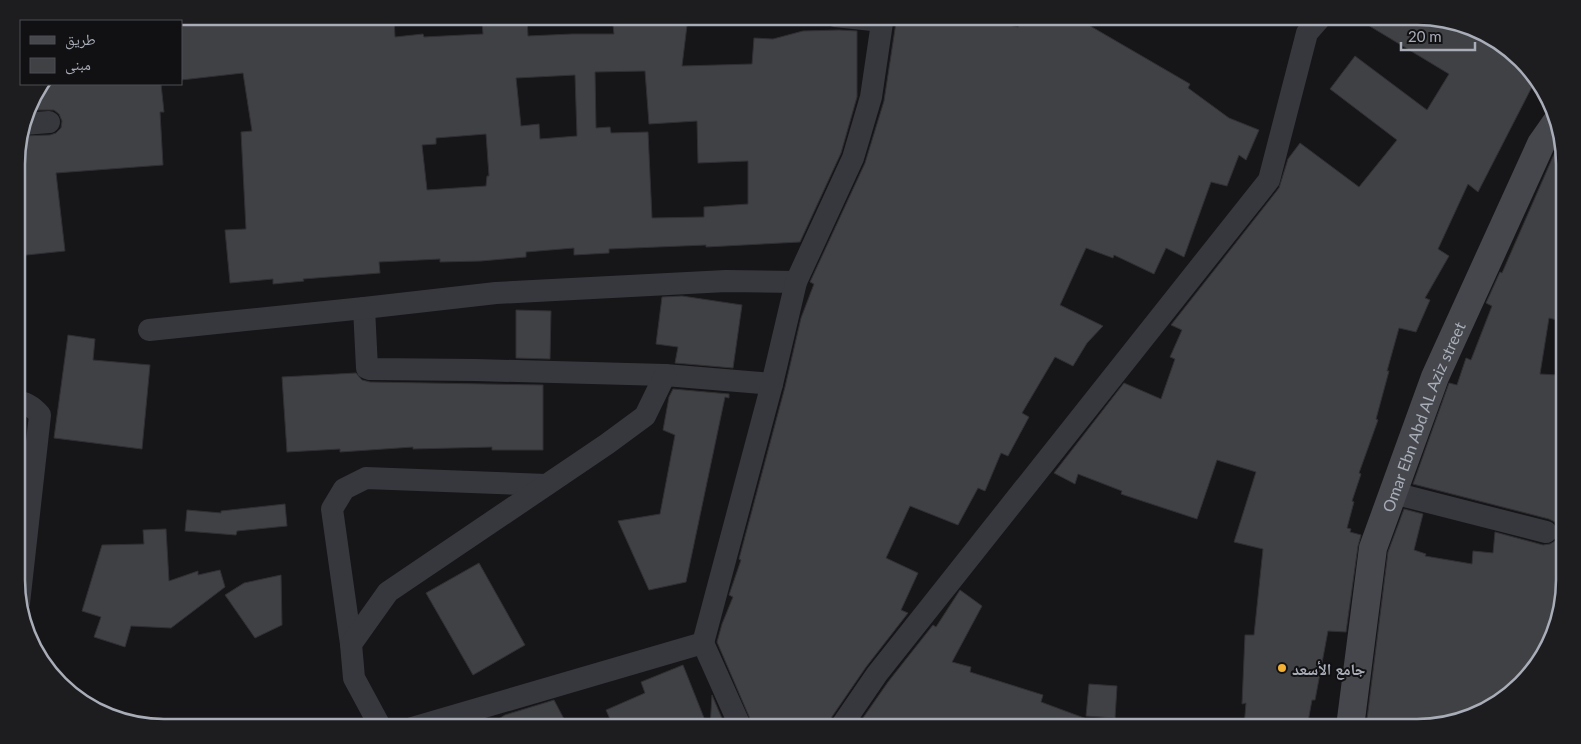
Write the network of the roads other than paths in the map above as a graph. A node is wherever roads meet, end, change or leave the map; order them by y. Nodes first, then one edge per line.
1 (881, 25) edge
2 (1314, 25) edge
3 (49, 122) dead end
4 (32, 123) edge
5 (1551, 129) edge
6 (796, 282) junction
7 (364, 308) junction
8 (149, 330) dead end
9 (665, 374) junction
10 (772, 384) junction
11 (25, 403) edge
12 (546, 485) junction
13 (1393, 493) junction
14 (1546, 532) dead end
15 (25, 549) edge
16 (703, 643) junction
17 (351, 644) junction
18 (376, 719) edge
19 (443, 719) edge
20 (737, 719) edge
21 (846, 719) edge
22 (1351, 719) edge

1 - 6 street
2 - 21 street
3 - 4 street
5 - 13 street, Omar Ebn Abd AL Aziz street
6 - 7 street
6 - 10 street
7 - 8 street
7 - 9 street
9 - 10 street
9 - 12 street
10 - 16 street
11 - 15 street
12 - 17 street
12 - 17 street
13 - 14 street
13 - 22 street, Omar Ebn Abd AL Aziz street
16 - 19 street
16 - 20 street
17 - 18 street

